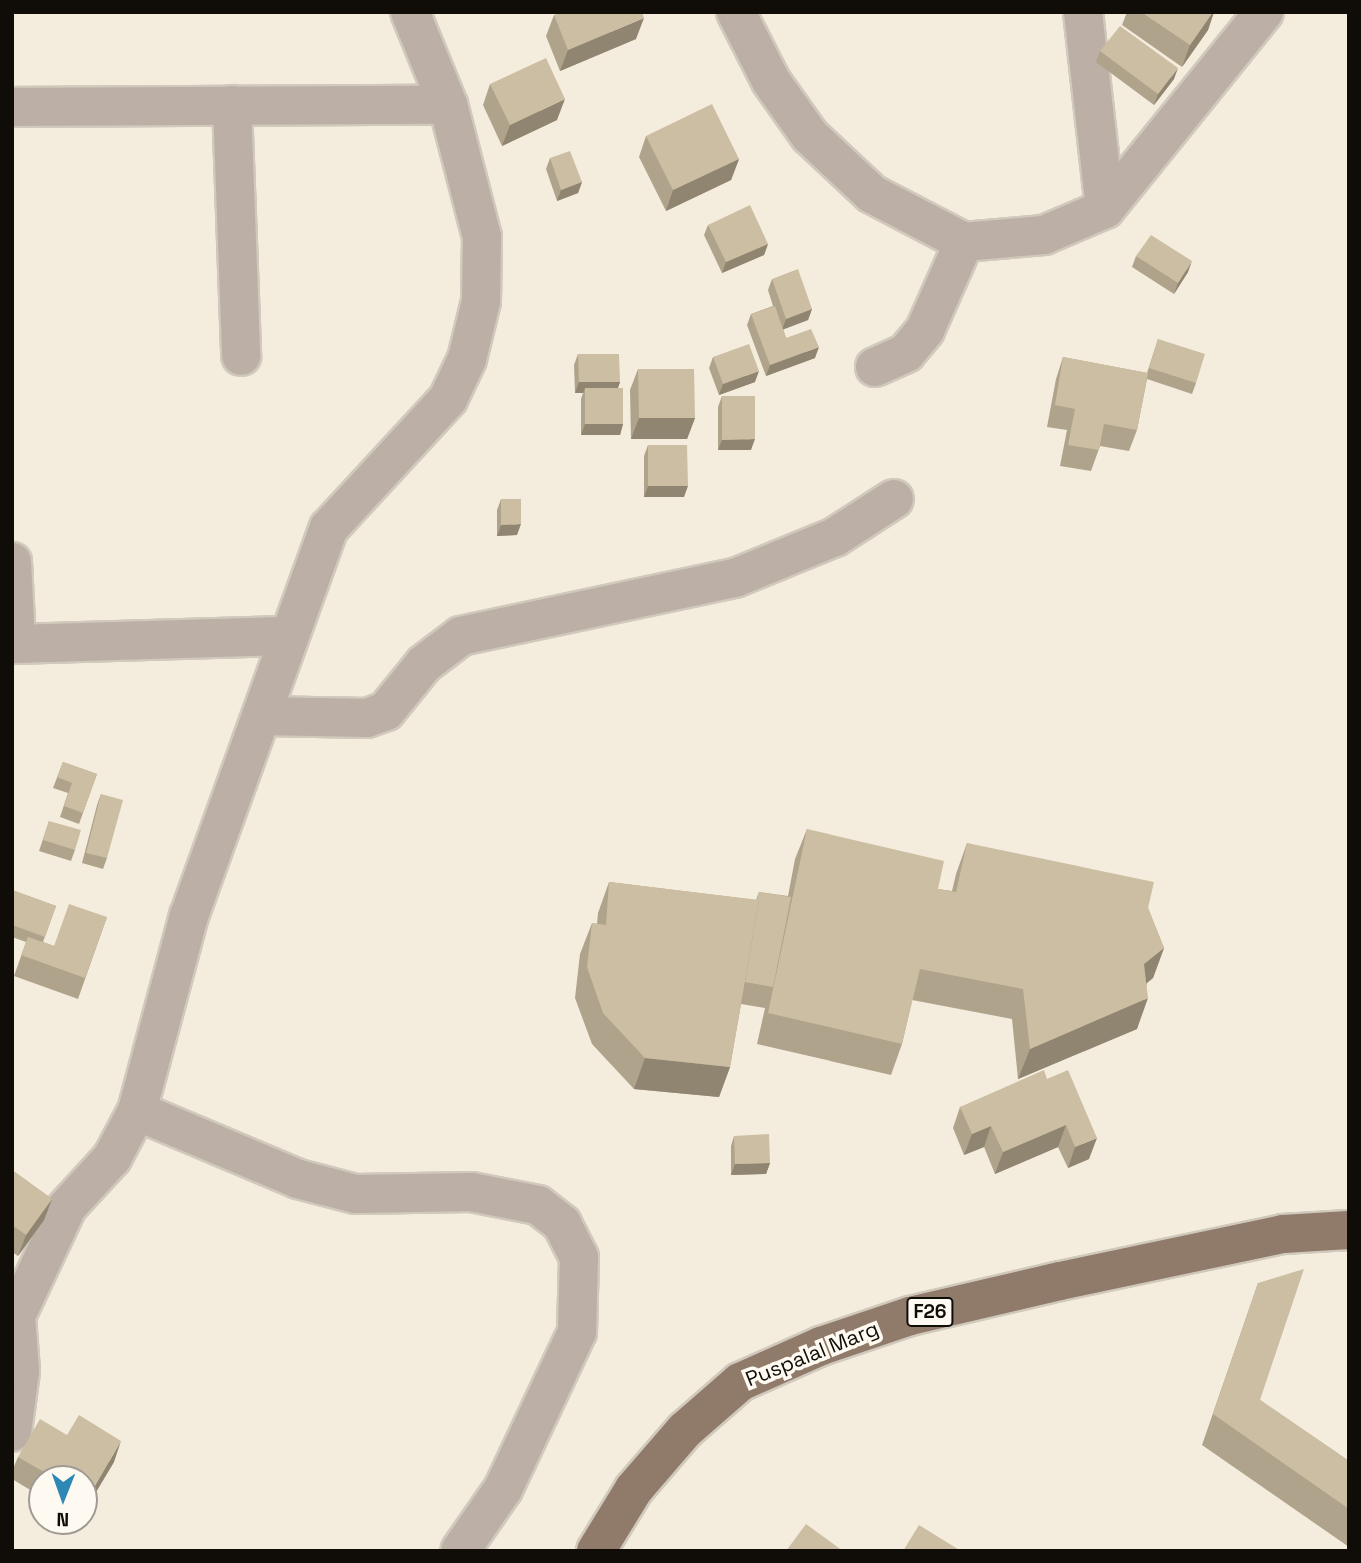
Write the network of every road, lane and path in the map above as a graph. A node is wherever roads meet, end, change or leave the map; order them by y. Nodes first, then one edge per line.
1 (410, 12) edge
2 (736, 12) edge
3 (1083, 12) edge
4 (1264, 12) edge
5 (232, 105) junction
6 (448, 105) junction
7 (12, 107) edge
8 (1105, 209) junction
9 (964, 242) junction
10 (241, 356) dead end
11 (875, 368) dead end
12 (894, 499) dead end
13 (12, 562) edge
14 (289, 636) junction
15 (14, 644) edge
16 (263, 716) junction
17 (137, 1111) junction
18 (1349, 1230) edge
19 (12, 1432) edge
20 (460, 1551) edge
21 (596, 1551) edge

1 - 6 street
2 - 9 street
3 - 8 street
4 - 8 street
5 - 6 street
5 - 7 street
5 - 10 street
6 - 14 street
8 - 9 street
9 - 11 street
12 - 16 street
13 - 15 street
14 - 15 street
14 - 16 street
16 - 17 street
17 - 19 street
17 - 20 street
18 - 21 main road, Puspalal Marg / F26

